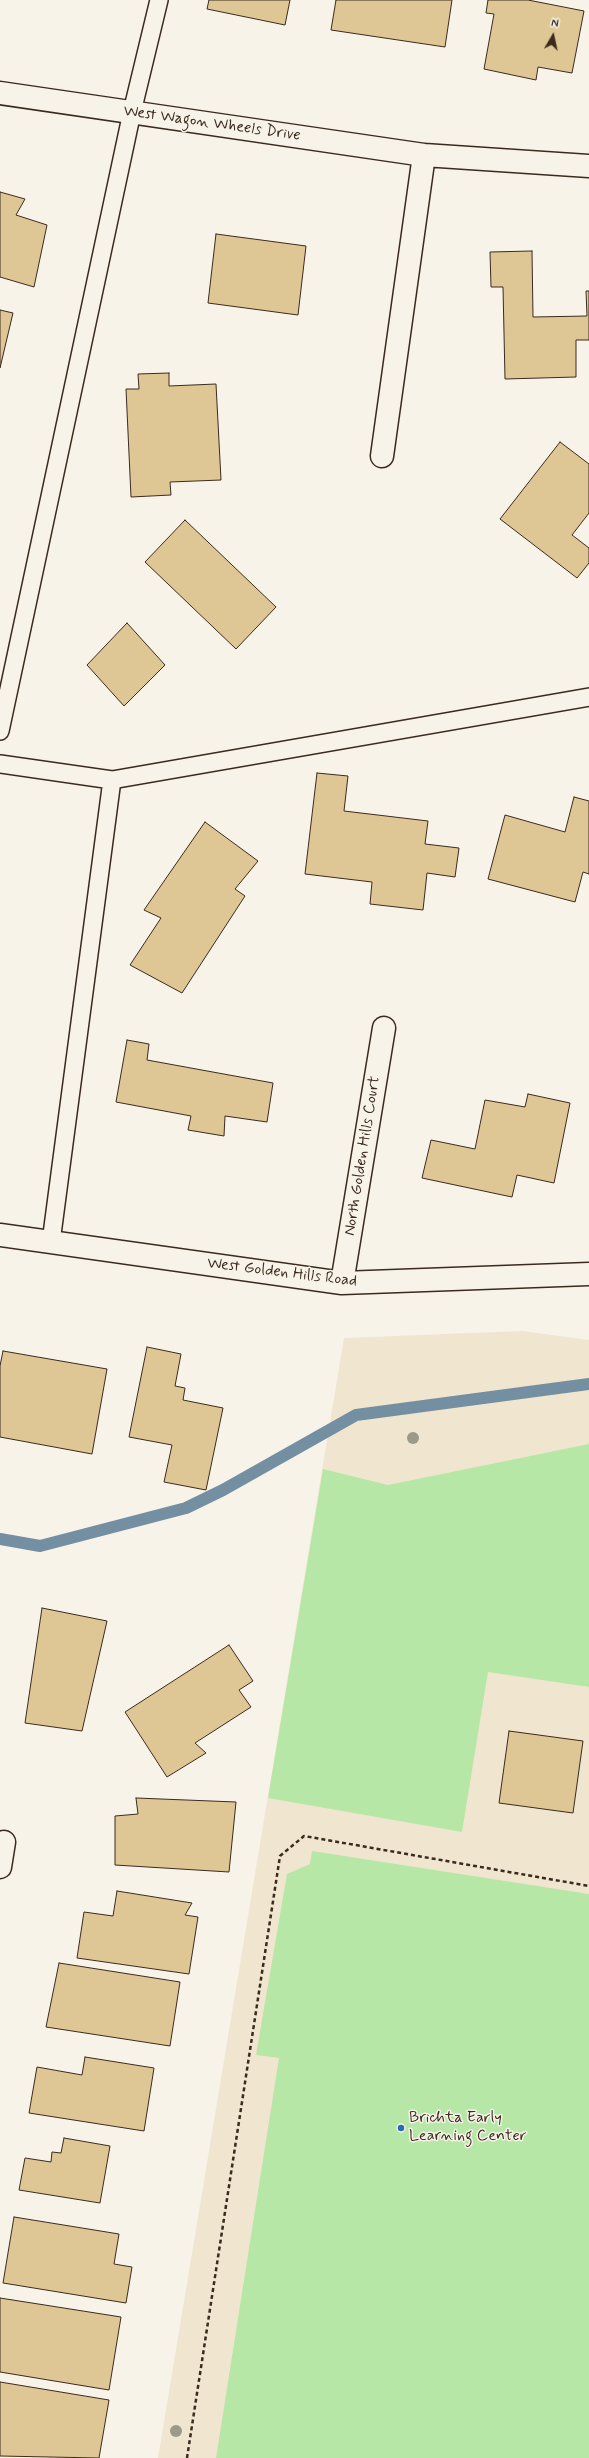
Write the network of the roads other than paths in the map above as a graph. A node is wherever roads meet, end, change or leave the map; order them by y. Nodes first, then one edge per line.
1 (159, 0) edge
2 (0, 93) edge
3 (132, 112) junction
4 (424, 155) junction
5 (589, 166) edge
6 (382, 456) dead end
7 (589, 697) edge
8 (0, 731) edge
9 (0, 764) edge
10 (112, 780) junction
11 (384, 1028) dead end
12 (0, 1235) edge
13 (50, 1242) junction
14 (589, 1274) edge
15 (342, 1283) junction
16 (4, 1842) dead end
17 (0, 1868) edge

1 - 3 lane
2 - 3 street, West Wagon Wheels Drive
3 - 4 street, West Wagon Wheels Drive
3 - 8 lane
4 - 5 street, West Wagon Wheels Drive
4 - 6 street
7 - 10 lane
9 - 10 lane
10 - 13 lane
11 - 15 street, North Golden Hills Court
12 - 13 street, West Golden Hills Road
13 - 15 street, West Golden Hills Road
14 - 15 street, West Golden Hills Road
16 - 17 street

